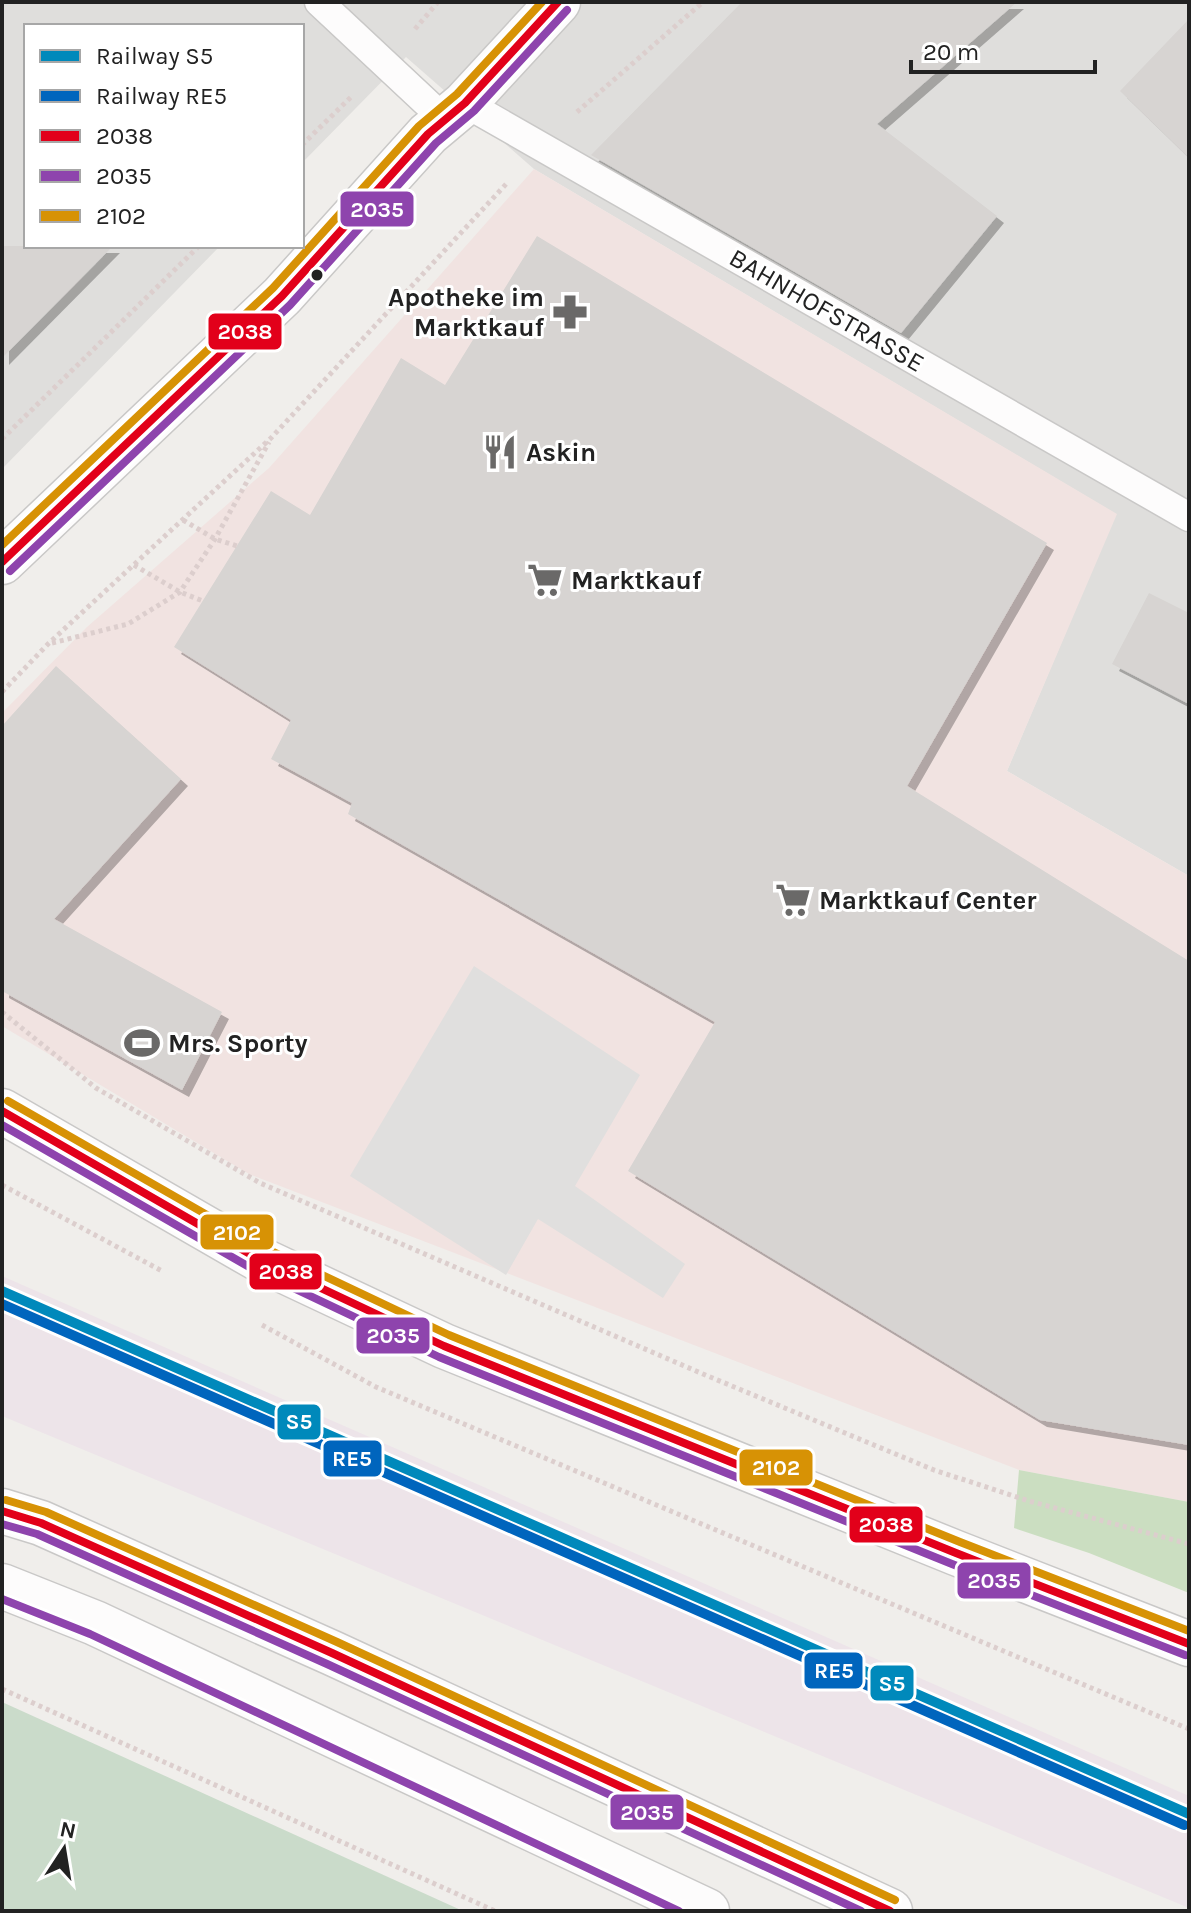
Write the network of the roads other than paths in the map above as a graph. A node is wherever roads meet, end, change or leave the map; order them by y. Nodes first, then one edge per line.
1 (319, 2) edge
2 (558, 2) edge
3 (454, 111) junction
4 (1189, 517) edge
5 (2, 562) edge
6 (2, 1111) edge
7 (2, 1511) edge
8 (2, 1586) edge
9 (1189, 1644) edge
10 (707, 1911) edge
11 (890, 1911) edge

1 - 3 lane, BAHNHOFSTRASSE
2 - 3 street
3 - 4 lane, BAHNHOFSTRASSE
3 - 5 street
6 - 9 street
7 - 11 street
8 - 10 street

